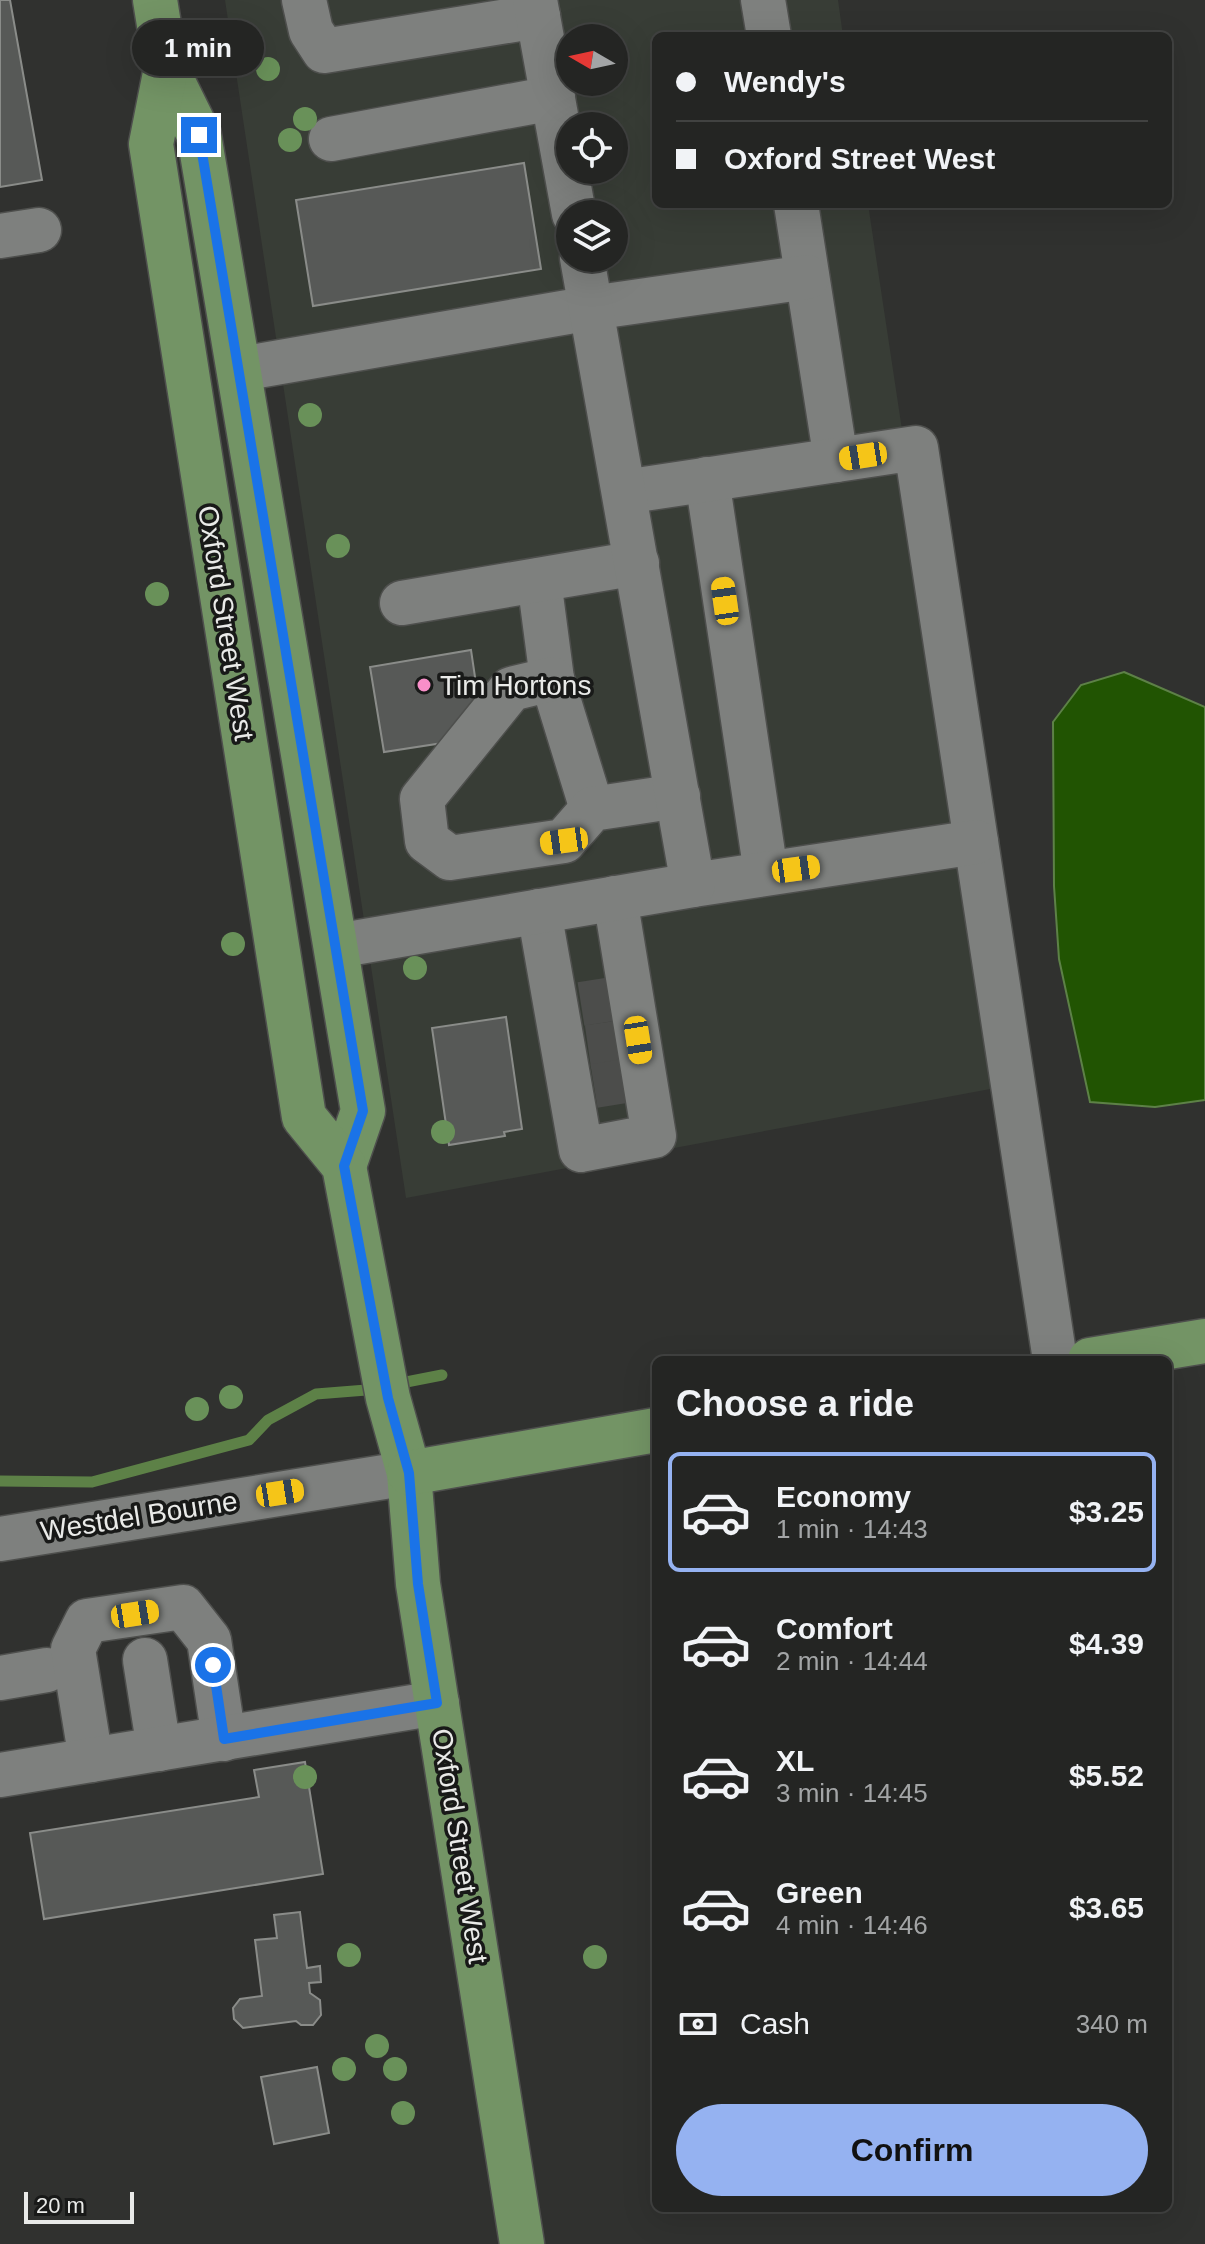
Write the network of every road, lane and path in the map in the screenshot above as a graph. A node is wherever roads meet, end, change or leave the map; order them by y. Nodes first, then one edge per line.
1 (155, 0) edge
2 (304, 0) edge
3 (763, 0) edge
4 (536, 8) edge
5 (418, 17) edge
6 (768, 32) edge
7 (166, 68) junction
8 (553, 98) junction
9 (331, 139) dead end
10 (571, 200) edge
11 (797, 208) edge
12 (585, 272) edge
13 (807, 277) junction
14 (591, 308) junction
15 (240, 369) junction
16 (836, 460) junction
17 (707, 479) junction
18 (624, 492) junction
19 (637, 563) junction
20 (539, 580) junction
21 (402, 603) dead end
22 (552, 679) junction
23 (678, 796) junction
24 (592, 809) junction
25 (976, 842) junction
26 (766, 873) junction
27 (693, 885) junction
28 (615, 898) junction
29 (539, 911) junction
30 (336, 946) junction
31 (595, 1002) junction
32 (344, 1166) junction
33 (1205, 1341) edge
34 (1054, 1356) edge
35 (1114, 1356) edge
36 (652, 1431) edge
37 (409, 1473) junction
38 (0, 1539) edge
39 (145, 1660) dead end
40 (47, 1670) dead end
41 (0, 1678) edge
42 (437, 1703) junction
43 (224, 1739) junction
44 (159, 1749) junction
45 (91, 1760) junction
46 (0, 1775) edge
47 (522, 2244) edge

1 - 7 main road, Oxford Street West
2 - 5 street
3 - 6 street
4 - 5 street
4 - 8 street
7 - 15 main road, Oxford Street West
7 - 32 main road, Oxford Street West
8 - 9 street
8 - 10 street
11 - 13 street
12 - 14 street
13 - 14 street
13 - 16 street
14 - 15 street
14 - 18 street
15 - 30 main road, Oxford Street West
16 - 17 street
16 - 25 street
17 - 18 street
17 - 26 street
18 - 19 street
19 - 20 street
19 - 23 street
20 - 21 street
20 - 22 street
22 - 24 street
22 - 24 street
23 - 24 street
23 - 27 street
25 - 26 street
25 - 34 street
26 - 27 street
27 - 28 street
28 - 29 street
28 - 31 street
29 - 30 street
29 - 31 street
30 - 32 main road, Oxford Street West
31 - 31 street
32 - 37 main road, Oxford Street West
33 - 35 main road
36 - 37 main road, Westdel Bourne
37 - 38 street, Westdel Bourne
37 - 42 main road, Oxford Street West
39 - 44 street
40 - 41 street
42 - 43 street
42 - 47 main road, Oxford Street West
43 - 44 street
43 - 45 street
44 - 45 street
45 - 46 street

